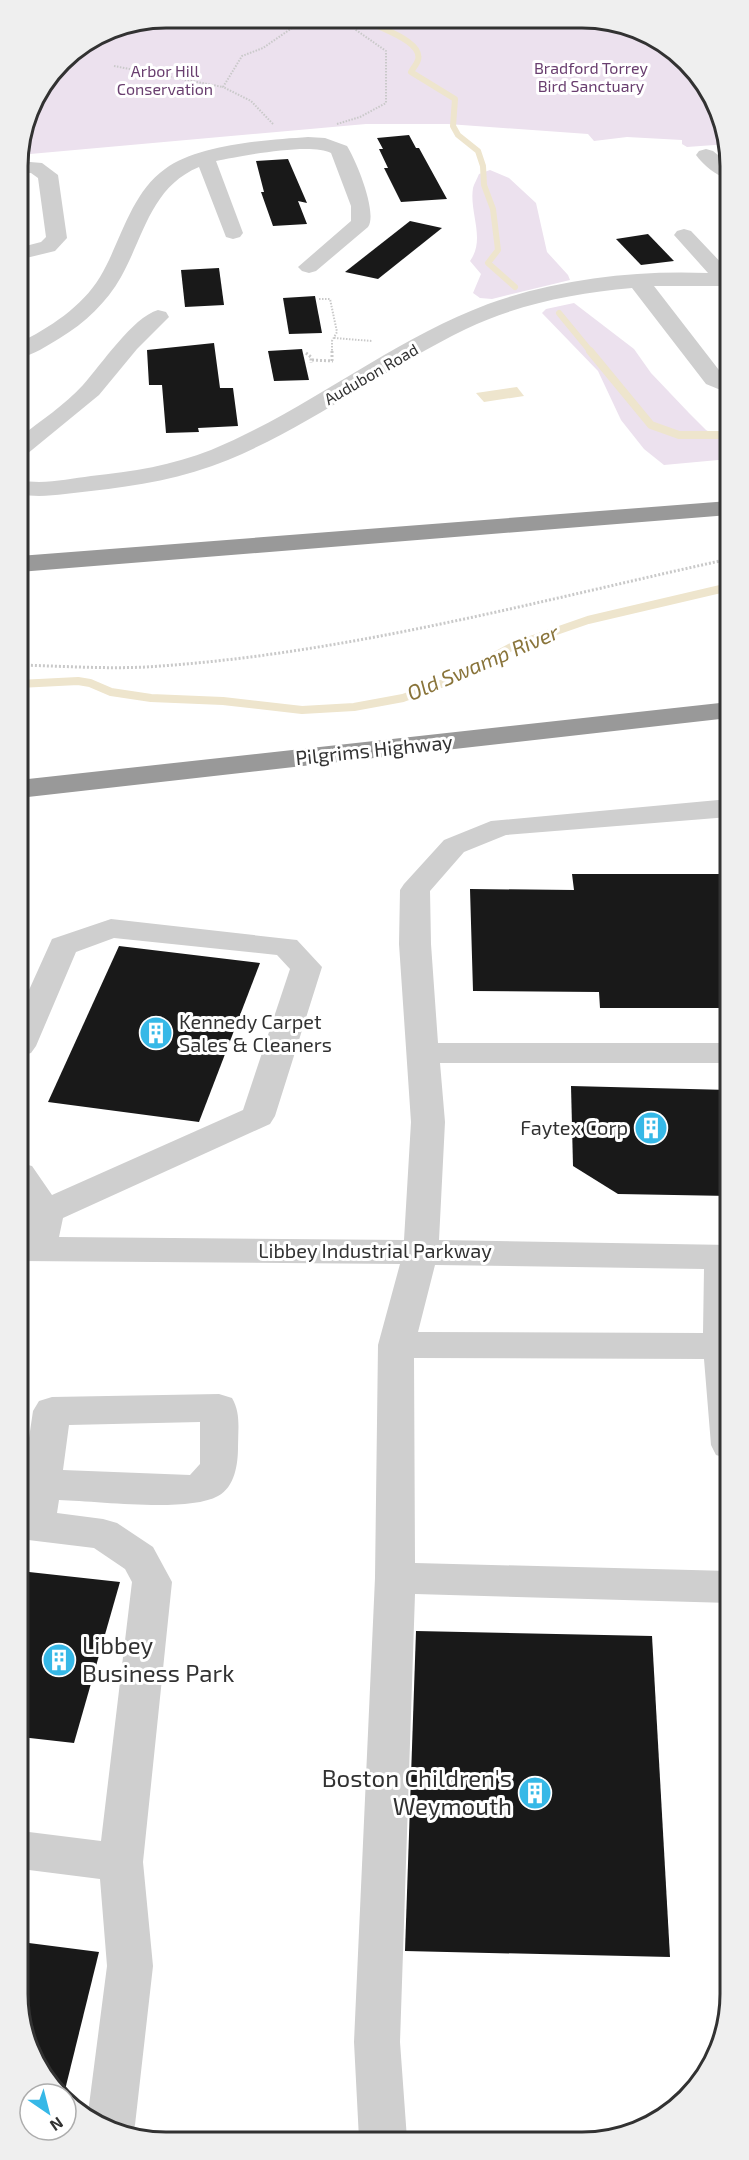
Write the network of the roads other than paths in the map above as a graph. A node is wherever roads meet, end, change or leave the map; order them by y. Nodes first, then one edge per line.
1 (706, 155) dead end
2 (206, 160) junction
3 (720, 166) edge
4 (29, 167) edge
5 (233, 233) dead end
6 (684, 235) dead end
7 (29, 252) edge
8 (309, 267) dead end
9 (720, 273) edge
10 (720, 280) edge
11 (639, 282) junction
12 (158, 317) dead end
13 (29, 346) edge
14 (720, 382) edge
15 (29, 441) edge
16 (29, 487) edge
17 (720, 509) edge
18 (29, 563) edge
19 (720, 711) edge
20 (29, 788) edge
21 (720, 809) edge
22 (29, 1026) edge
23 (423, 1053) junction
24 (720, 1053) edge
25 (28, 1186) edge
26 (46, 1212) junction
27 (31, 1249) edge
28 (421, 1252) junction
29 (720, 1257) edge
30 (396, 1345) junction
31 (720, 1346) edge
32 (42, 1484) junction
33 (28, 1525) edge
34 (395, 1578) junction
35 (720, 1587) edge
36 (28, 1851) edge
37 (122, 1862) junction
38 (112, 2119) edge
39 (383, 2132) edge

1 - 3 street
2 - 5 street
2 - 8 street
2 - 13 street
4 - 7 street
6 - 9 street
10 - 11 street, Audubon Road
11 - 14 street
11 - 16 street, Audubon Road
12 - 15 street
17 - 18 highway
19 - 20 highway, Pilgrims Highway
21 - 23 street
22 - 26 street
23 - 24 street
23 - 28 street
25 - 26 street
26 - 27 street
27 - 28 street, Libbey Industrial Parkway
28 - 29 street, Libbey Industrial Parkway
28 - 30 street
30 - 31 street
30 - 34 street
32 - 32 street
32 - 33 street
33 - 37 street
34 - 35 street
34 - 39 street
36 - 37 street
37 - 38 street

